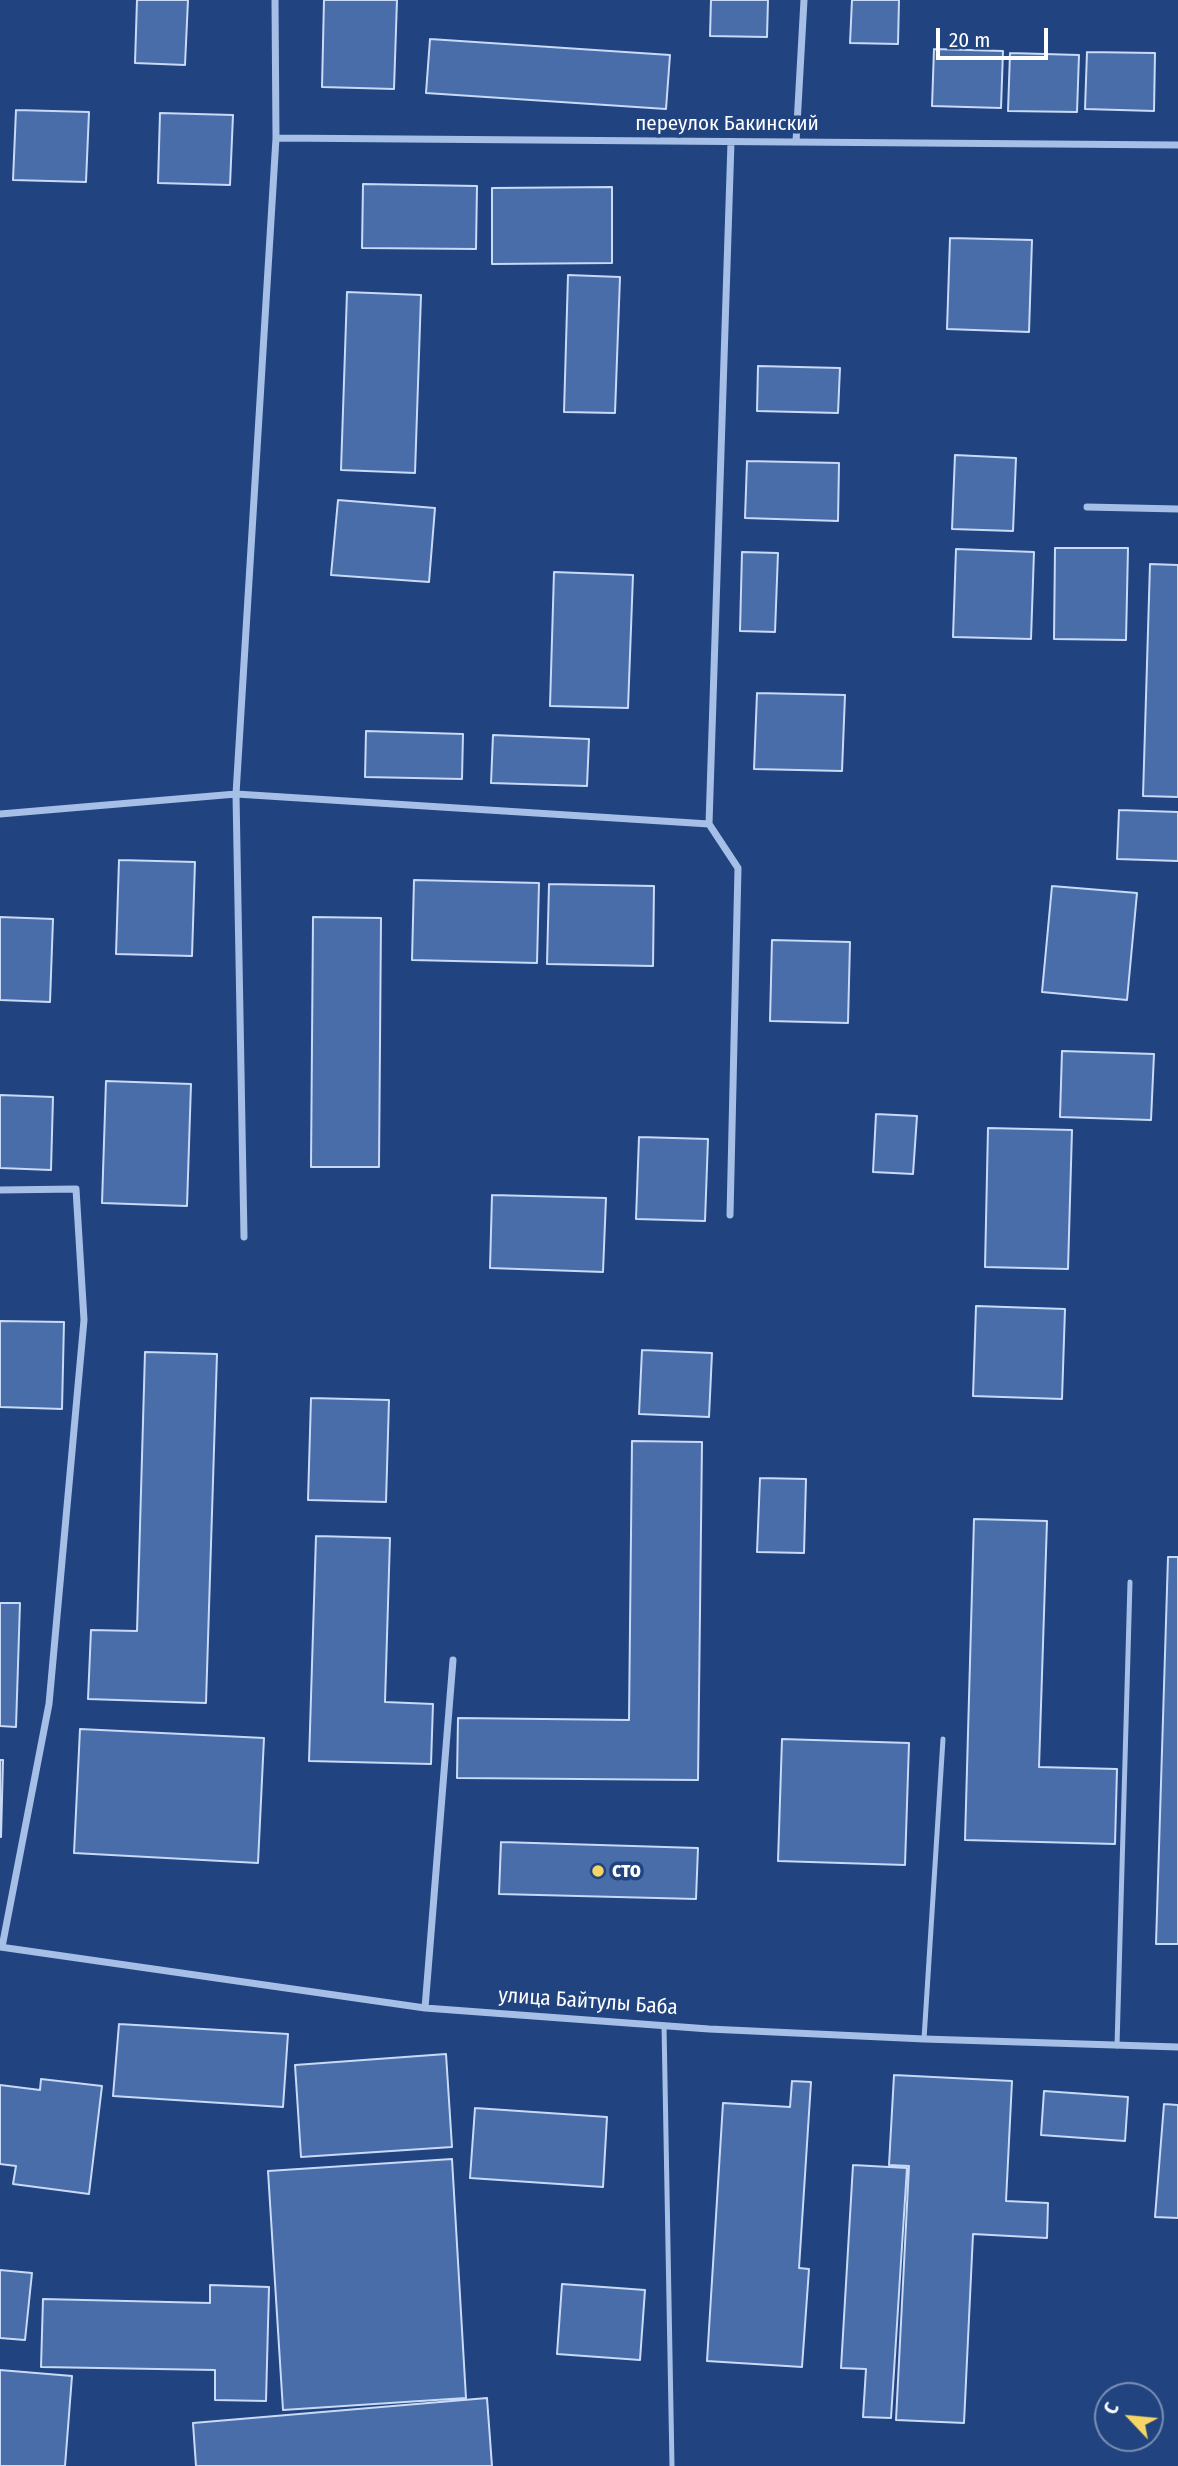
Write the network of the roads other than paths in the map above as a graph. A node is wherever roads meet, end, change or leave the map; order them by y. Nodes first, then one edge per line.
1 (275, 0) edge
2 (804, 0) edge
3 (276, 138) junction
4 (731, 142) junction
5 (796, 142) junction
6 (1178, 145) edge
7 (1087, 507) dead end
8 (1178, 509) edge
9 (236, 794) junction
10 (0, 814) edge
11 (709, 824) junction
12 (0, 1190) edge
13 (730, 1215) dead end
14 (244, 1237) dead end
15 (1130, 1582) dead end
16 (453, 1660) dead end
17 (943, 1739) dead end
18 (1, 1947) edge
19 (425, 2008) junction
20 (664, 2025) junction
21 (924, 2039) junction
22 (1117, 2046) junction
23 (1178, 2047) edge
24 (672, 2466) edge

1 - 3 street
2 - 5 street
3 - 4 street, переулок Бакинский
3 - 9 street
4 - 5 street, переулок Бакинский
4 - 11 street
5 - 6 street, переулок Бакинский
7 - 8 street
9 - 10 street
9 - 11 street
9 - 14 street
11 - 13 street
12 - 18 street
15 - 22 lane
16 - 19 street
17 - 21 lane
18 - 19 street, улица Байтулы Баба
19 - 20 street, улица Байтулы Баба
20 - 21 street, улица Байтулы Баба
20 - 24 lane
21 - 22 street, улица Байтулы Баба
22 - 23 street, улица Байтулы Баба

